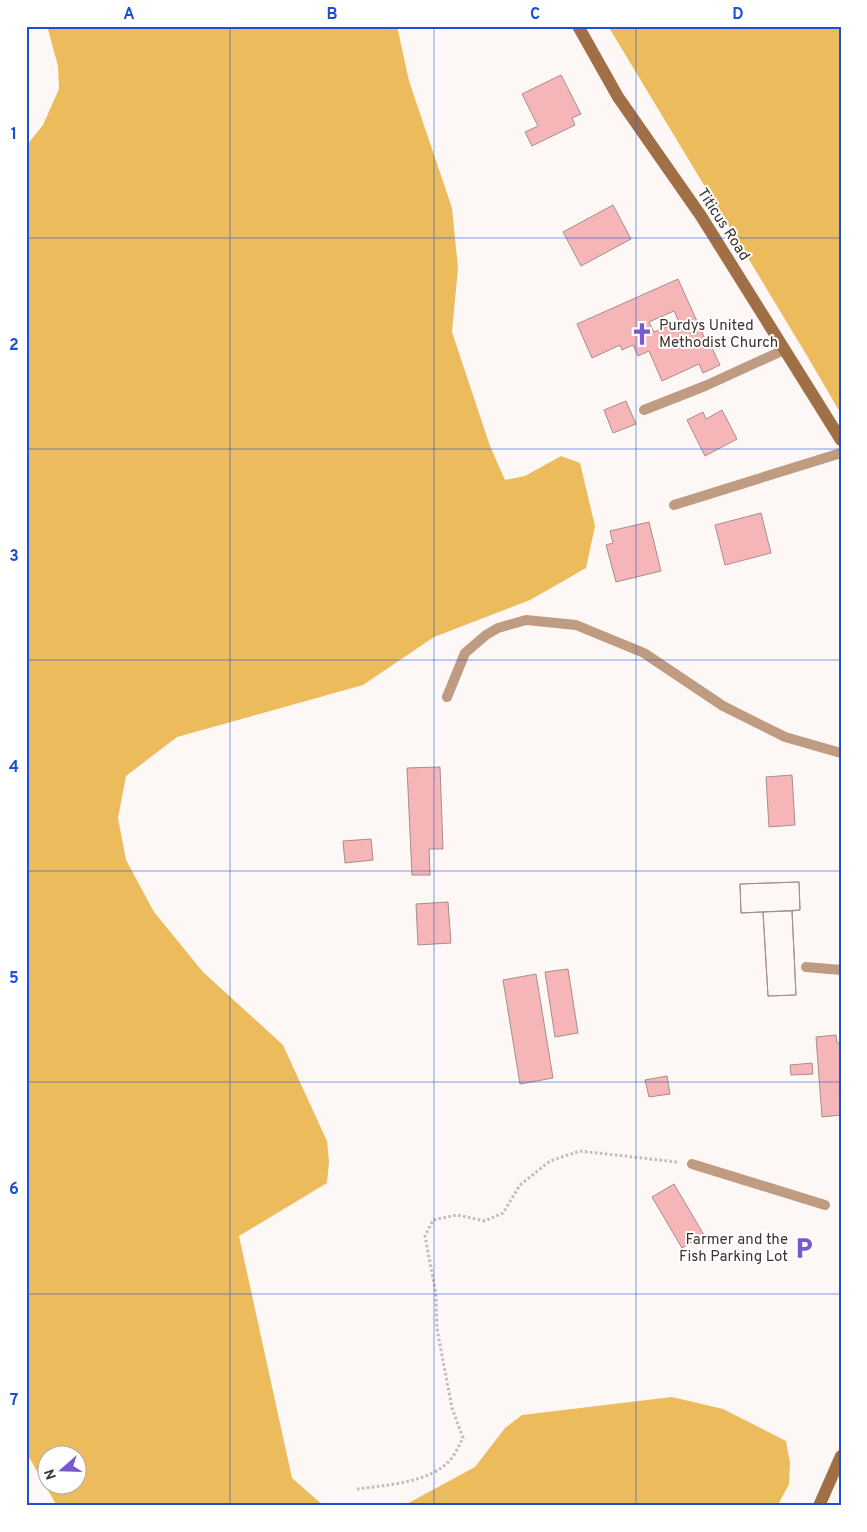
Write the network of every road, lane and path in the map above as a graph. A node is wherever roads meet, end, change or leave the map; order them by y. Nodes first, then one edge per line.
1 (578, 26) edge
2 (784, 350) junction
3 (644, 410) dead end
4 (841, 440) edge
5 (841, 453) edge
6 (674, 505) dead end
7 (448, 696) dead end
8 (841, 754) edge
9 (806, 967) dead end
10 (841, 970) edge
11 (692, 1164) joint
12 (825, 1205) dead end
13 (841, 1456) edge
14 (357, 1489) dead end
15 (819, 1506) edge

1 - 2 main road, Titicus Road
2 - 3 lane
2 - 4 main road, Titicus Road
5 - 6 lane
7 - 8 lane
9 - 10 lane
11 - 12 lane
11 - 14 path
13 - 15 main road

